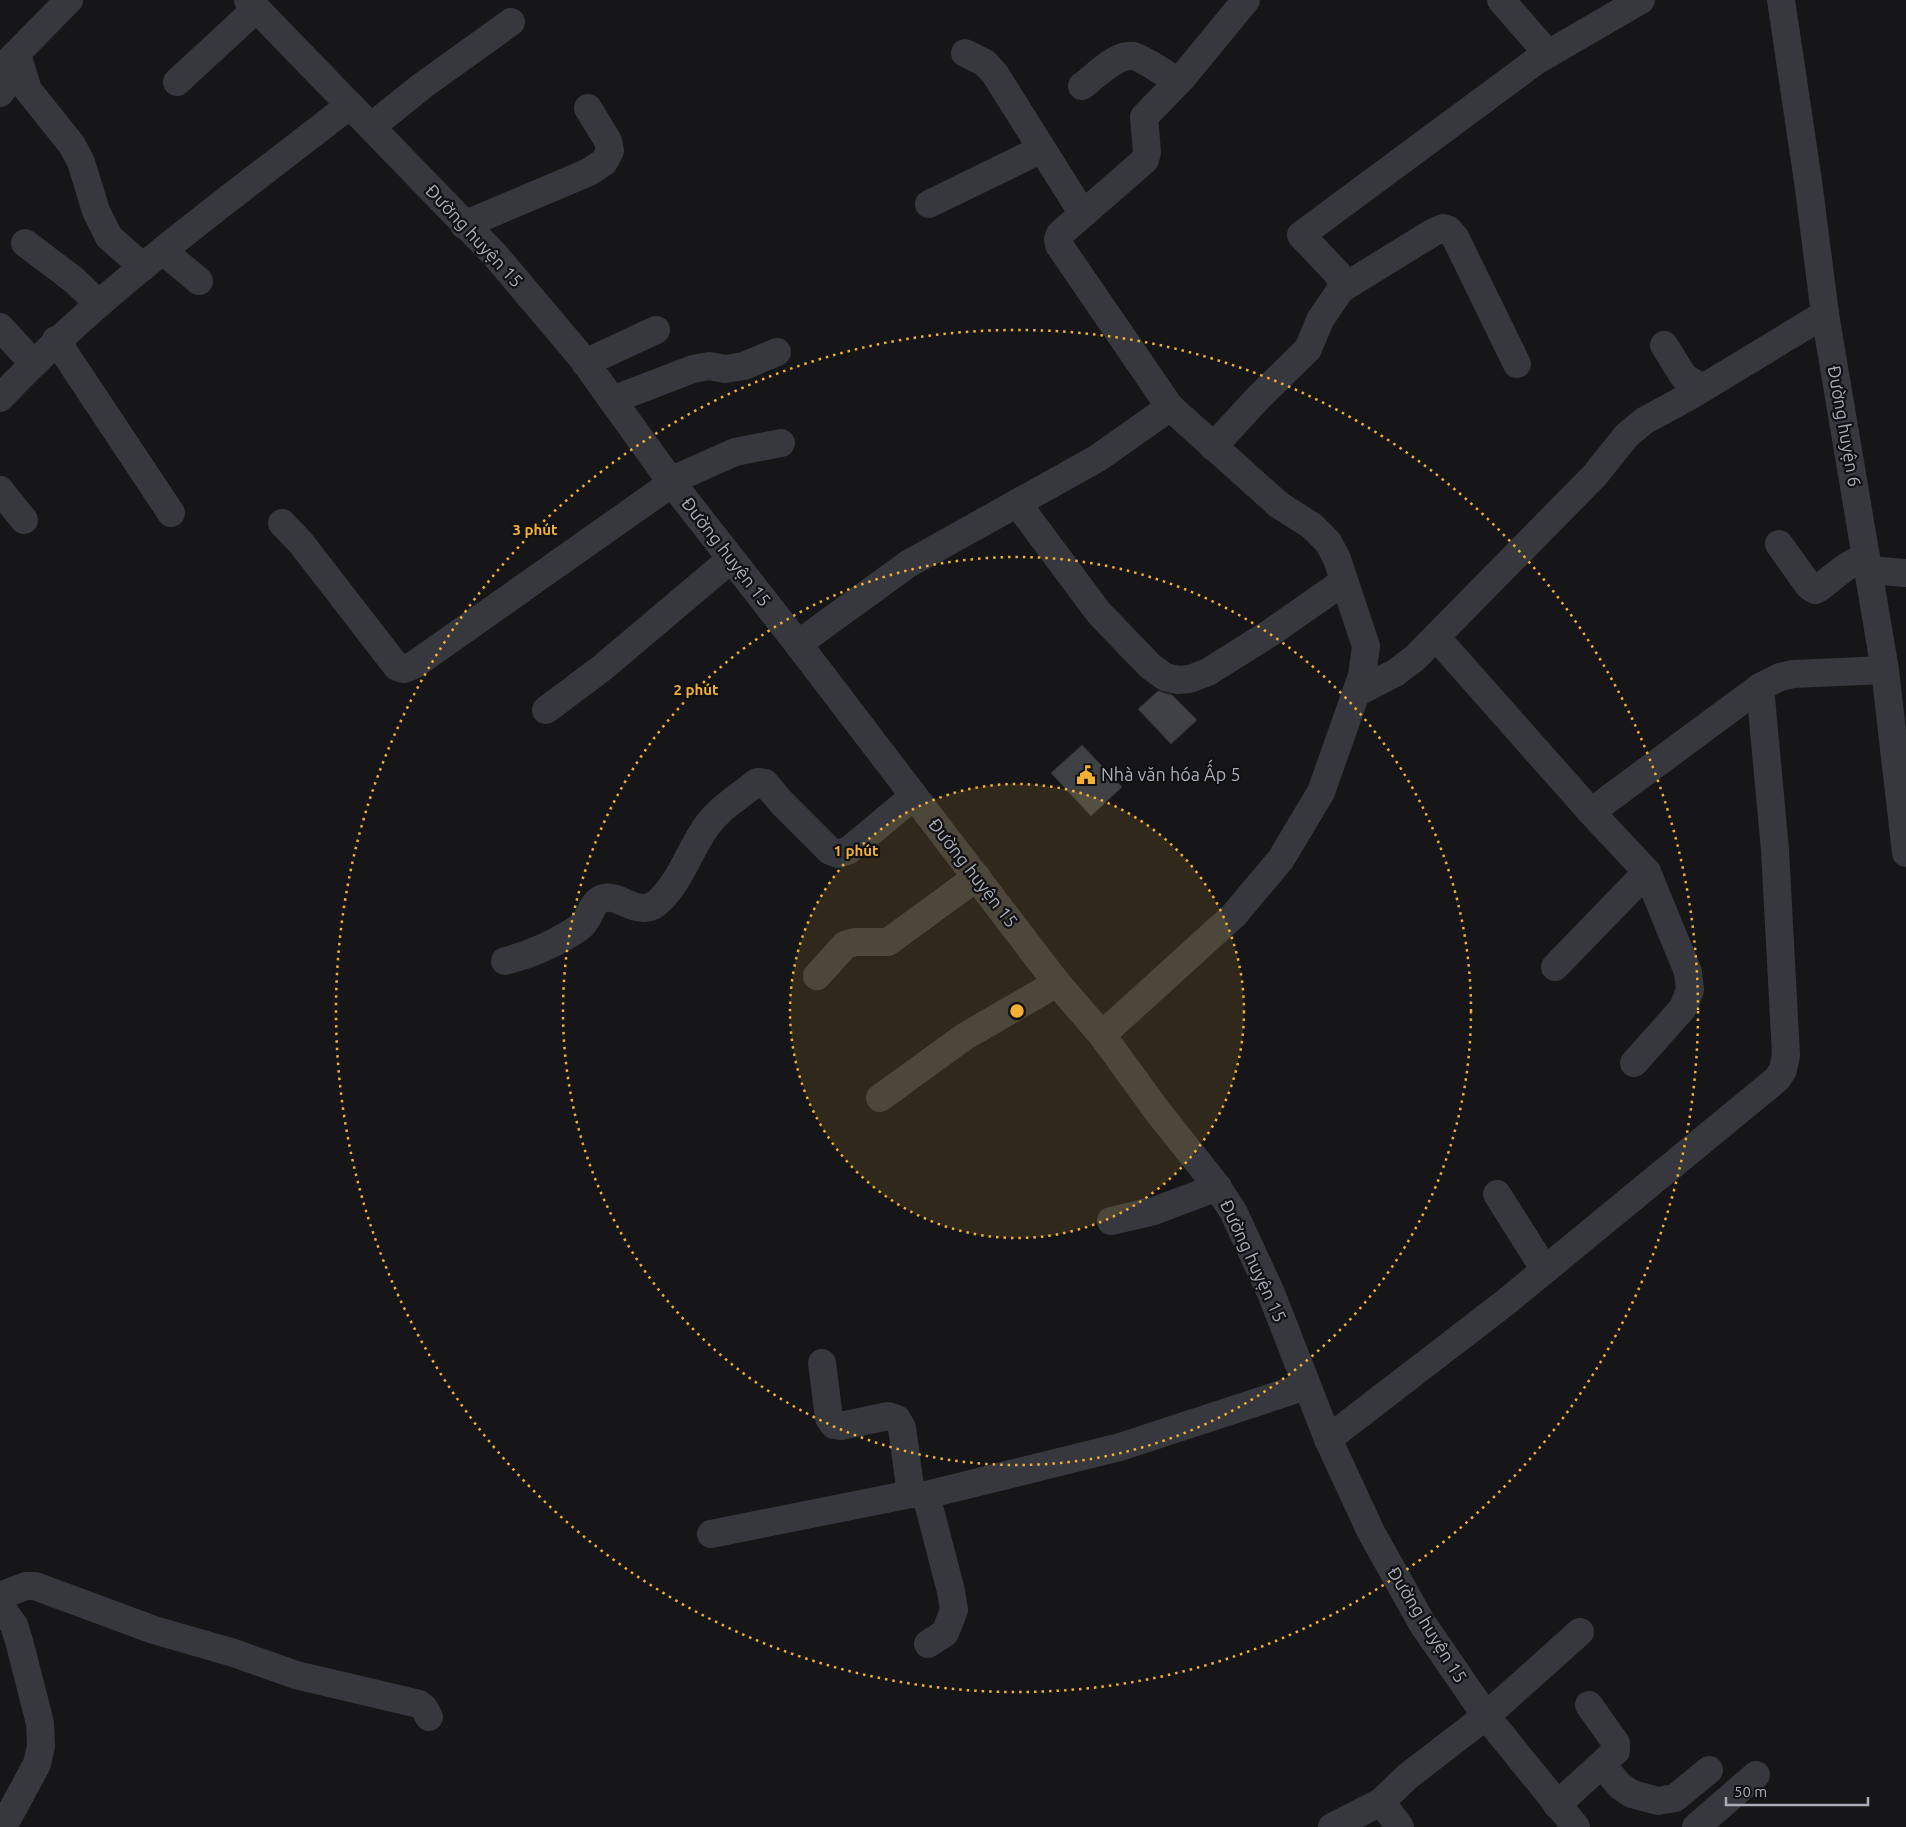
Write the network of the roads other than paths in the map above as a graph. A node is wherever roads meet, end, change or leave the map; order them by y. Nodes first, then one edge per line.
1 (69, 0) edge
2 (1501, 0) edge
3 (1641, 0) edge
4 (1781, 0) edge
5 (1237, 2) edge
6 (252, 4) edge
7 (1609, 8) edge
8 (511, 22) dead end
9 (965, 53) dead end
10 (9, 54) edge
11 (1548, 54) junction
12 (177, 82) dead end
13 (1178, 82) junction
14 (1082, 86) dead end
15 (0, 93) edge
16 (350, 105) junction
17 (588, 108) dead end
18 (371, 127) junction
19 (1042, 149) junction
20 (929, 204) dead end
21 (1083, 214) junction
22 (464, 225) junction
23 (25, 243) dead end
24 (153, 259) junction
25 (199, 280) dead end
26 (1341, 289) junction
27 (99, 304) junction
28 (1825, 314) junction
29 (0, 327) edge
30 (656, 330) dead end
31 (56, 340) junction
32 (1664, 345) dead end
33 (777, 352) dead end
34 (33, 362) junction
35 (585, 363) junction
36 (1517, 364) dead end
37 (1703, 388) junction
38 (0, 398) edge
39 (612, 400) junction
40 (1170, 407) junction
41 (781, 443) dead end
42 (1213, 447) junction
43 (671, 482) junction
44 (0, 490) edge
45 (1017, 503) junction
46 (171, 513) dead end
47 (24, 520) dead end
48 (282, 522) dead end
49 (1779, 544) dead end
50 (731, 559) junction
51 (1867, 563) junction
52 (1906, 573) edge
53 (1343, 582) junction
54 (1436, 638) junction
55 (798, 644) junction
56 (1885, 670) junction
57 (1760, 687) junction
58 (1356, 693) junction
59 (546, 710) dead end
60 (1901, 769) edge
61 (914, 796) junction
62 (1591, 812) junction
63 (1906, 852) edge
64 (1647, 872) junction
65 (976, 877) junction
66 (505, 961) dead end
67 (1555, 967) dead end
68 (817, 976) dead end
69 (1057, 983) junction
70 (1102, 1035) junction
71 (1634, 1063) dead end
72 (880, 1098) dead end
73 (1218, 1187) junction
74 (1497, 1194) dead end
75 (1111, 1221) dead end
76 (1544, 1270) junction
77 (822, 1363) dead end
78 (1306, 1386) junction
79 (1328, 1439) junction
80 (919, 1495) junction
81 (711, 1534) dead end
82 (0, 1596) edge
83 (0, 1606) edge
84 (1580, 1632) dead end
85 (928, 1644) dead end
86 (1589, 1705) dead end
87 (1486, 1716) junction
88 (428, 1717) dead end
89 (1602, 1765) junction
90 (1709, 1770) dead end
91 (1756, 1775) dead end
92 (1381, 1802) junction
93 (1557, 1805) junction
94 (3, 1827) edge
95 (1332, 1827) edge
96 (1400, 1827) edge
97 (1576, 1827) edge
98 (1696, 1827) edge

1 - 10 street
2 - 11 street
3 - 7 street
4 - 28 street, Đường huyện 6
5 - 13 street
6 - 12 street
6 - 16 street, Đường huyện 15
7 - 11 street
8 - 18 street
9 - 19 street
10 - 15 street
10 - 24 street
11 - 26 street
13 - 14 street
13 - 21 street
16 - 18 street, Đường huyện 15
16 - 24 street
17 - 22 street
18 - 22 street, Đường huyện 15
19 - 20 street
19 - 21 street
21 - 40 street
22 - 35 street, Đường huyện 15
23 - 27 street
24 - 25 street
24 - 27 street
26 - 36 street
26 - 42 street
27 - 31 street
28 - 37 street
28 - 51 street, Đường huyện 6
29 - 34 street
30 - 35 street
31 - 34 street
31 - 46 street
32 - 37 street
33 - 39 street
34 - 38 street
35 - 39 street, Đường huyện 15
37 - 54 street
39 - 43 street, Đường huyện 15
40 - 42 street
40 - 45 street
41 - 43 street
42 - 53 street
43 - 48 street
43 - 50 street, Đường huyện 15
44 - 47 street
45 - 53 street
45 - 55 street
49 - 51 street
50 - 55 street, Đường huyện 15
50 - 59 street
51 - 52 street
51 - 56 street, Đường huyện 6
53 - 58 street
54 - 58 street
54 - 62 street
55 - 61 street, Đường huyện 15
56 - 57 street
56 - 60 street, Đường huyện 6
57 - 62 street
57 - 76 street
58 - 70 street
60 - 63 street, Đường huyện 6
61 - 65 street, Đường huyện 15
61 - 66 street
62 - 64 street
64 - 67 street
64 - 71 street
65 - 68 street
65 - 69 street, Đường huyện 15
69 - 70 street, Đường huyện 15
69 - 72 street
70 - 73 street, Đường huyện 15
73 - 75 street
73 - 78 street, Đường huyện 15
74 - 76 street
76 - 79 street
77 - 80 street
78 - 79 street, Đường huyện 15
78 - 80 street
79 - 87 street, Đường huyện 15
80 - 81 street
80 - 85 street
82 - 88 street
83 - 94 street
84 - 87 street
86 - 89 street
87 - 92 street
87 - 93 street, Đường huyện 15
89 - 90 street
89 - 93 street
91 - 98 street
92 - 95 street
92 - 96 street
93 - 97 street, Đường huyện 15

